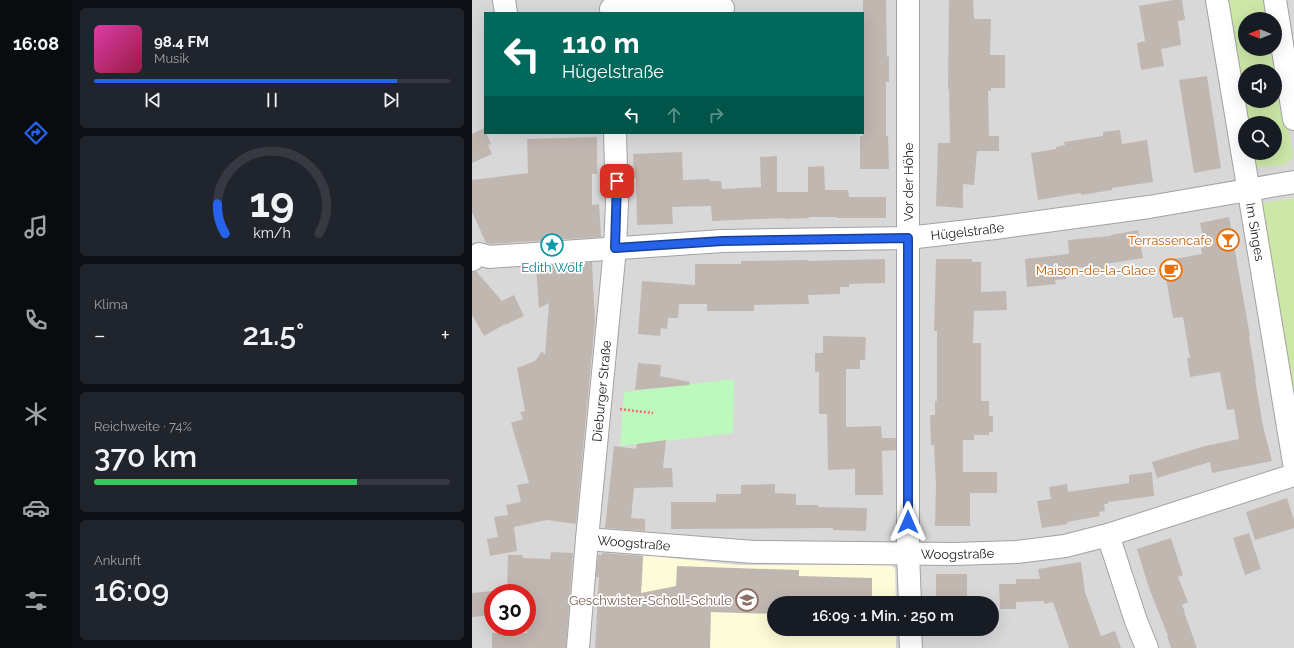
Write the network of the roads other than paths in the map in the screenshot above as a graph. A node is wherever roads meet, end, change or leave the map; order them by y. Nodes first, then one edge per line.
1 (504, 0) edge
2 (908, 0) edge
3 (1217, 0) edge
4 (1275, 0) edge
5 (611, 7) edge
6 (723, 8) dead end
7 (506, 12) edge
8 (1294, 119) edge
9 (615, 134) edge
10 (1294, 182) edge
11 (1248, 190) junction
12 (908, 238) junction
13 (615, 248) junction
14 (474, 254) edge
15 (1294, 463) edge
16 (1294, 475) edge
17 (1108, 535) junction
18 (587, 539) junction
19 (908, 553) junction
20 (910, 596) edge
21 (910, 636) edge
22 (578, 648) edge
23 (911, 648) edge
24 (1147, 648) edge

1 - 7 street
2 - 12 street, Vor der Höhe
3 - 11 street, Im Singes
4 - 8 street
5 - 6 street
9 - 13 street, Dieburger Straße
10 - 11 street, Hügelstraße
11 - 12 street, Hügelstraße
11 - 15 street, Im Singes
12 - 13 street, Hügelstraße
12 - 19 street, Vor der Höhe
13 - 14 street, Hügelstraße
13 - 18 street, Dieburger Straße
16 - 17 street, Woogstraße
17 - 19 street, Woogstraße
17 - 24 street
18 - 19 street, Woogstraße
18 - 22 street, Dieburger Straße
19 - 20 street, Vor der Höhe
21 - 23 street

